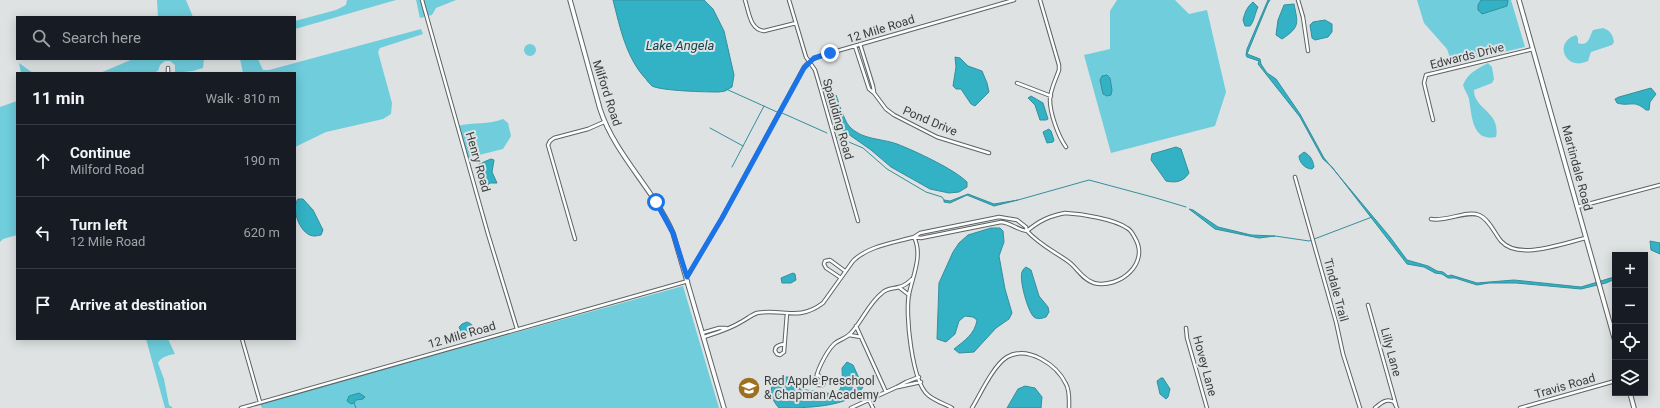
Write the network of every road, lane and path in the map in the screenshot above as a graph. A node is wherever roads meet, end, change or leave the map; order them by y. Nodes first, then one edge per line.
1 (422, 0) edge
2 (570, 0) edge
3 (745, 0) edge
4 (789, 0) edge
5 (1014, 0) edge
6 (1040, 0) edge
7 (1298, 0) edge
8 (1519, 0) edge
9 (796, 23) junction
10 (860, 44) junction
11 (855, 46) junction
12 (1533, 49) junction
13 (1308, 51) dead end
14 (808, 62) junction
15 (866, 66) junction
16 (862, 67) junction
17 (168, 68) dead end
18 (168, 72) edge
19 (1017, 83) dead end
20 (874, 93) junction
21 (1051, 96) junction
22 (1433, 120) dead end
23 (604, 122) junction
24 (1066, 147) dead end
25 (989, 153) dead end
26 (1295, 177) dead end
27 (1660, 185) edge
28 (1577, 207) junction
29 (1431, 219) dead end
30 (858, 221) dead end
31 (1027, 231) junction
32 (914, 237) junction
33 (1586, 238) junction
34 (575, 239) dead end
35 (845, 271) junction
36 (841, 278) junction
37 (913, 278) junction
38 (687, 279) junction
39 (900, 287) junction
40 (909, 295) junction
41 (1368, 305) dead end
42 (787, 313) junction
43 (856, 326) junction
44 (726, 328) junction
45 (1186, 328) dead end
46 (517, 329) junction
47 (1612, 330) edge
48 (702, 333) junction
49 (849, 335) junction
50 (704, 337) junction
51 (862, 337) junction
52 (242, 340) edge
53 (784, 344) junction
54 (817, 374) junction
55 (919, 377) junction
56 (921, 382) junction
57 (1612, 382) edge
58 (897, 387) junction
59 (886, 392) junction
60 (1631, 396) edge
61 (869, 400) junction
62 (260, 402) junction
63 (1396, 406) edge
64 (241, 408) edge
65 (724, 408) edge
66 (850, 408) edge
67 (872, 408) edge
68 (952, 408) edge
69 (972, 408) edge
70 (1069, 408) edge
71 (1206, 408) edge
72 (1360, 408) edge
73 (1375, 408) edge
74 (1520, 408) edge
75 (1634, 408) edge

1 - 46 street, Henry Road
2 - 23 street, Milford Road
3 - 9 street
4 - 9 street, Spaulding Road
5 - 10 street, 12 Mile Road
6 - 21 street
7 - 13 street
8 - 12 street, Martindale Road
9 - 14 street, Spaulding Road
10 - 11 street, 12 Mile Road
10 - 15 street, Pond Drive
11 - 14 street, 12 Mile Road
11 - 16 street, Pond Drive
12 - 22 street, Edwards Drive
12 - 28 street, Martindale Road
14 - 30 street, Spaulding Road
14 - 38 street
15 - 16 street
15 - 20 street, Pond Drive
16 - 20 street, Pond Drive
17 - 18 street
19 - 21 street
20 - 25 street, Pond Drive
21 - 24 street
23 - 34 street
23 - 38 street, Milford Road
26 - 72 street, Tindale Trail
27 - 28 street
28 - 33 street, Martindale Road
29 - 33 street
31 - 31 street
31 - 32 street
31 - 32 street
32 - 35 street
32 - 37 street
33 - 47 street, Martindale Road
35 - 36 street
35 - 36 street
36 - 42 street
37 - 39 street
37 - 40 street
38 - 46 street, 12 Mile Road
38 - 48 street, Milford Road
39 - 40 street
39 - 43 street
40 - 55 street
41 - 63 street, Lilly Lane
42 - 44 street
42 - 53 street
43 - 49 street
43 - 51 street
44 - 48 street
44 - 50 street
45 - 71 street, Hovey Lane
46 - 62 street, 12 Mile Road
48 - 50 street, Milford Road
49 - 51 street
49 - 54 street
50 - 65 street, Milford Road
51 - 59 street
52 - 62 street
53 - 53 street
54 - 54 street
55 - 56 street
55 - 58 street
56 - 58 street
56 - 68 street
57 - 74 street, Travis Road
58 - 59 street
59 - 61 street
60 - 75 street
61 - 66 street
61 - 67 street
62 - 64 street, 12 Mile Road
63 - 73 street
69 - 70 street

